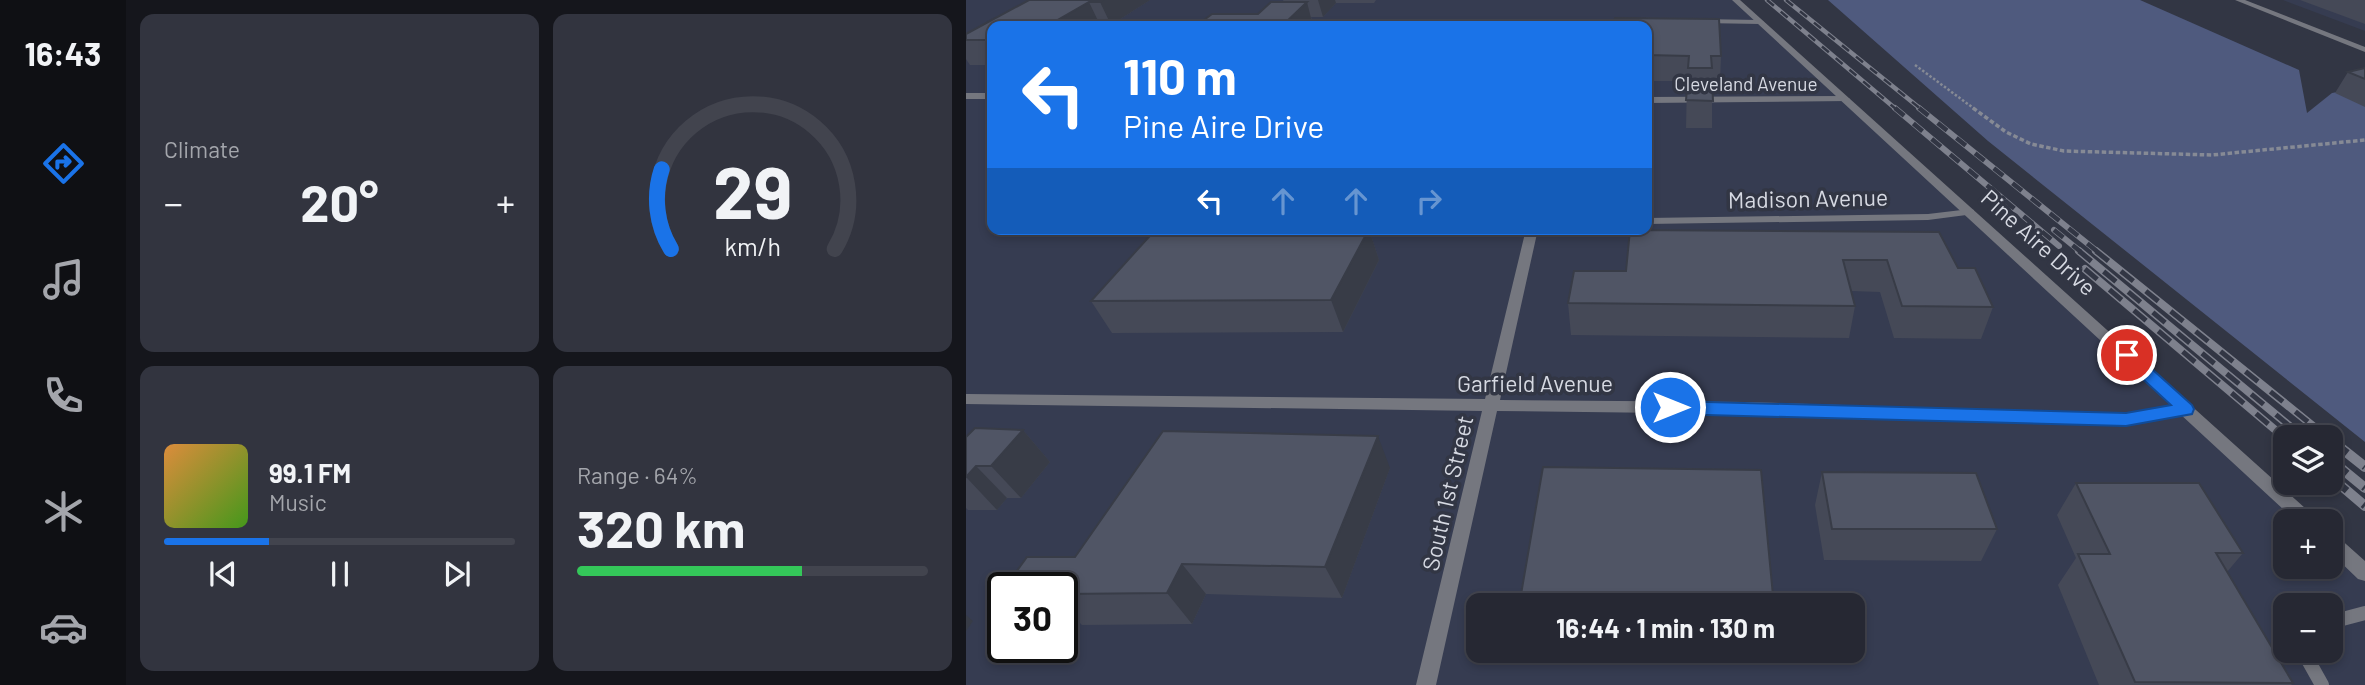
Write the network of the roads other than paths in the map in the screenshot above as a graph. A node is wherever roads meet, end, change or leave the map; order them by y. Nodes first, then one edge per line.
1 (1736, 0) edge
2 (2239, 0) edge
3 (1280, 21) edge
4 (1650, 21) edge
5 (1691, 21) edge
6 (1760, 22) junction
7 (2365, 50) edge
8 (966, 96) edge
9 (987, 96) edge
10 (1845, 99) junction
11 (1652, 100) edge
12 (1970, 212) junction
13 (1652, 220) edge
14 (1531, 235) edge
15 (966, 399) edge
16 (1490, 406) junction
17 (2186, 409) junction
18 (2295, 509) edge
19 (2343, 553) edge
20 (2365, 573) edge
21 (2365, 613) edge
22 (2343, 619) edge
23 (2310, 663) edge
24 (1426, 685) edge
25 (2322, 685) edge

1 - 6 street, Pine Aire Drive
2 - 7 street
3 - 4 street
5 - 6 street
6 - 10 street, Pine Aire Drive
8 - 9 street
10 - 11 street, Cleveland Avenue
10 - 12 street, Pine Aire Drive
12 - 13 street, Madison Avenue
12 - 17 street, Pine Aire Drive
14 - 16 street, South 1st Street
15 - 16 street, Garfield Avenue
16 - 17 street, Garfield Avenue
16 - 24 street, South 1st Street
17 - 18 street, Pine Aire Drive
19 - 20 street
21 - 22 lane
23 - 25 lane

